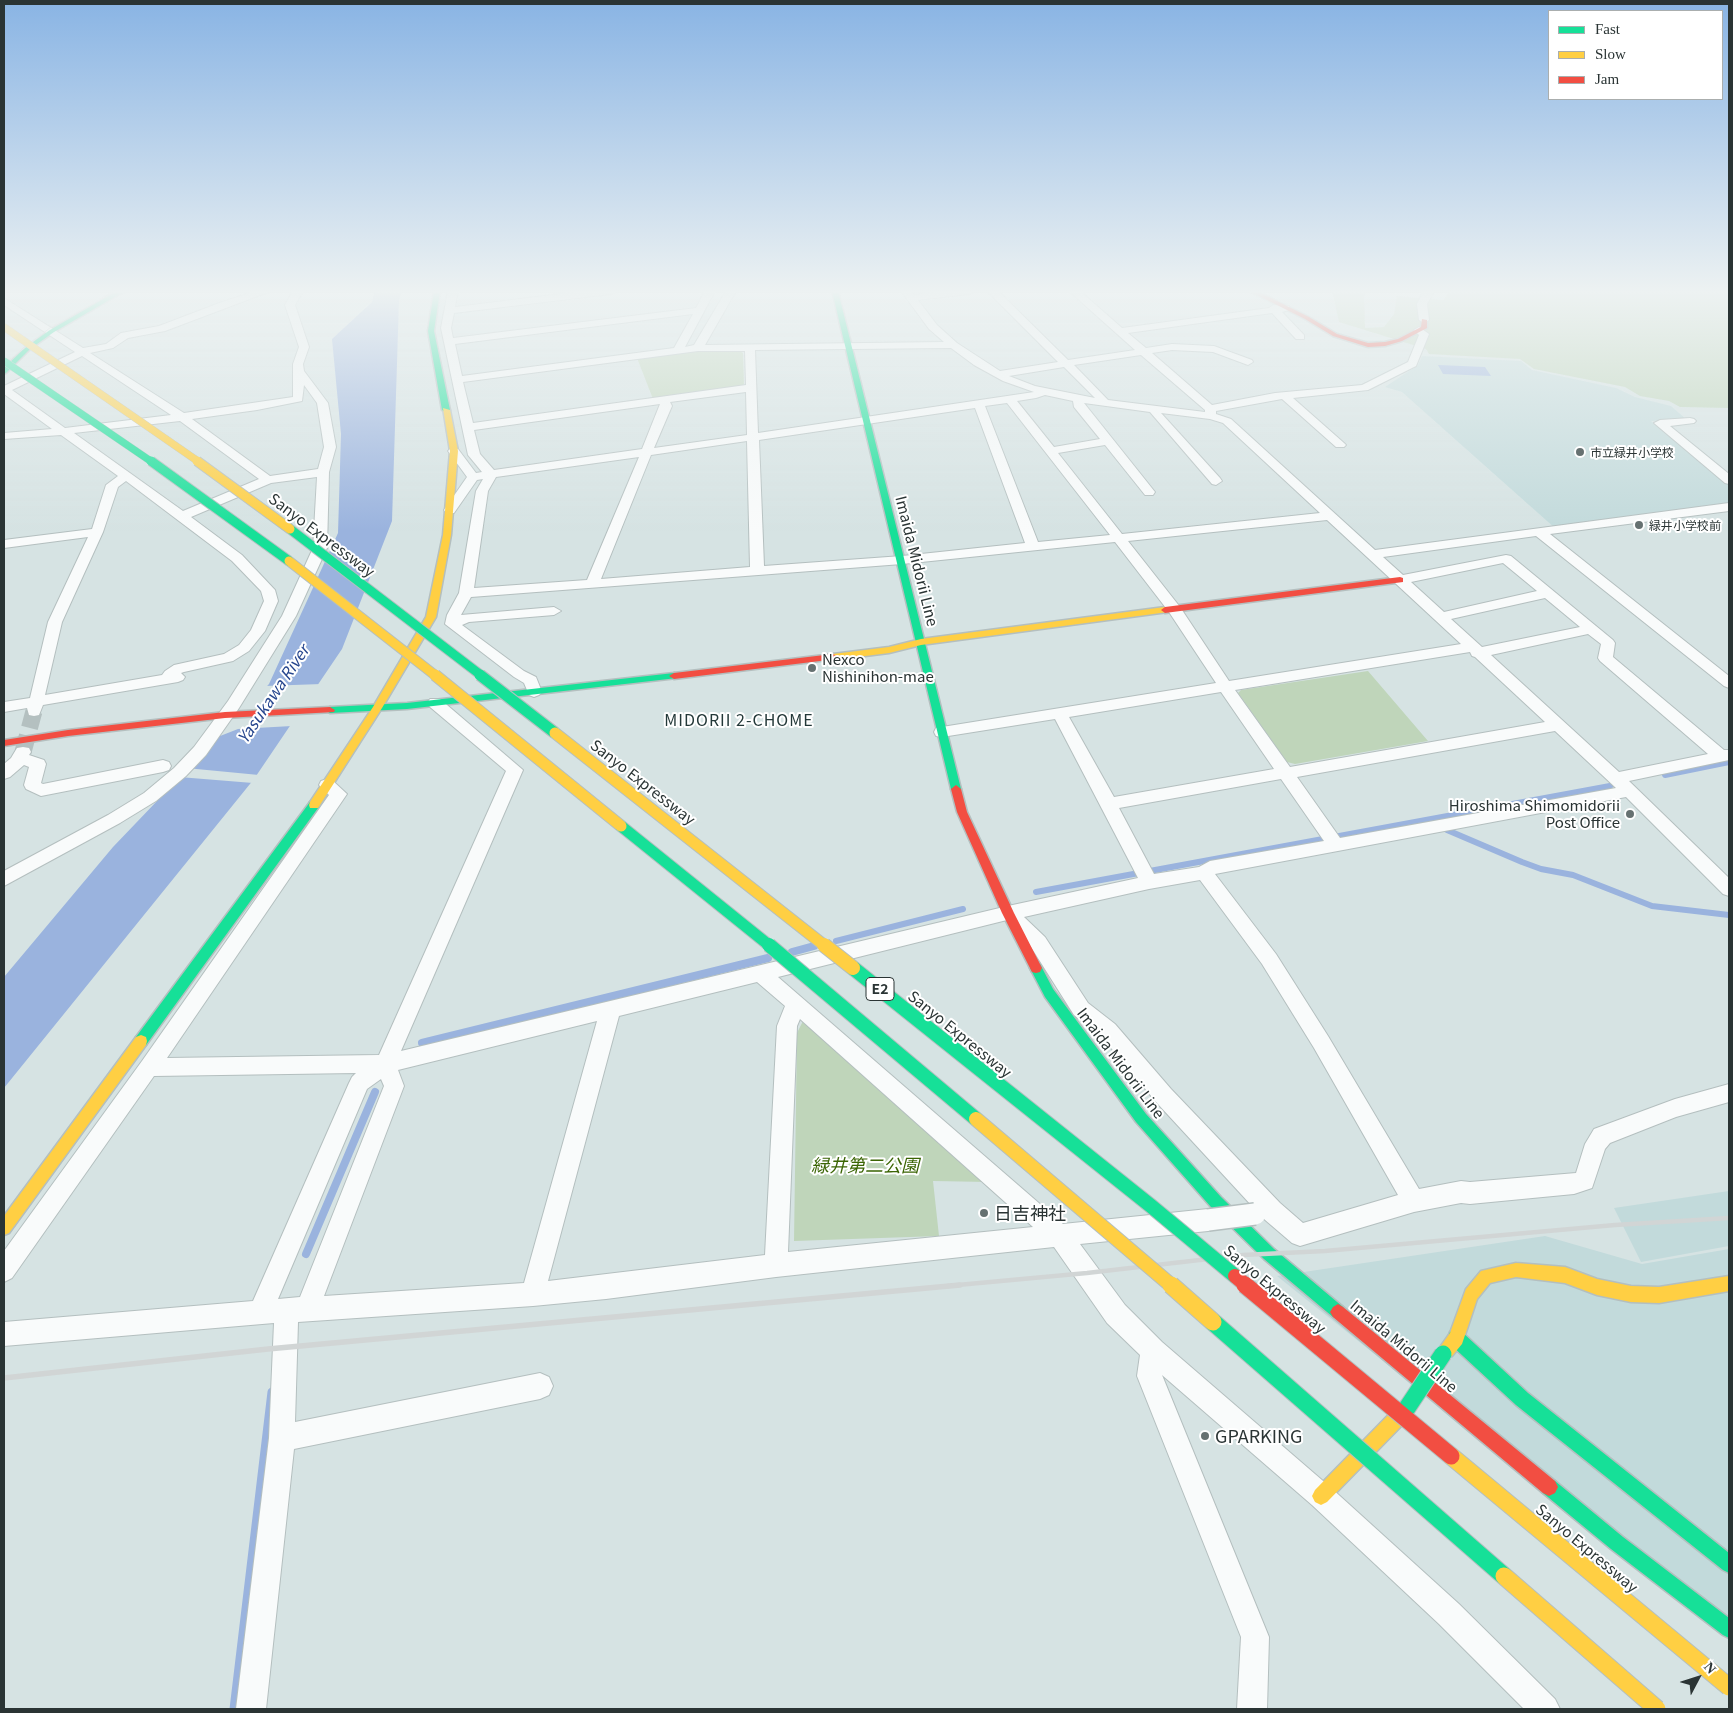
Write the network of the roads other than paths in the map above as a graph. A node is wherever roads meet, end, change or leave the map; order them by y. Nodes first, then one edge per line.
1 (299, 370) edge
2 (19, 371) edge
3 (43, 371) edge
4 (67, 371) edge
5 (113, 371) edge
6 (300, 371) edge
7 (439, 371) edge
8 (455, 371) edge
9 (524, 371) edge
10 (751, 371) edge
11 (855, 371) edge
12 (992, 371) edge
13 (1017, 371) edge
14 (1074, 371) edge
15 (1165, 371) edge
16 (1398, 371) edge
17 (998, 374) junction
18 (457, 380) junction
19 (751, 388) junction
20 (4, 389) edge
21 (1043, 391) junction
22 (1286, 396) junction
23 (1010, 399) junction
24 (1079, 399) junction
25 (664, 400) junction
26 (1104, 403) junction
27 (979, 404) junction
28 (1155, 409) junction
29 (1211, 413) junction
30 (182, 416) junction
31 (867, 421) junction
32 (1690, 421) dead end
33 (468, 427) junction
34 (65, 431) junction
35 (4, 436) edge
36 (753, 437) junction
37 (1108, 441) junction
38 (1340, 445) dead end
39 (454, 451) junction
40 (1051, 451) junction
41 (646, 453) junction
42 (322, 472) junction
43 (491, 475) junction
44 (126, 476) junction
45 (473, 478) junction
46 (268, 480) junction
47 (1729, 480) edge
48 (1216, 481) dead end
49 (1150, 492) dead end
50 (1729, 507) edge
51 (450, 510) junction
52 (182, 516) junction
53 (1330, 516) junction
54 (97, 532) junction
55 (1540, 533) junction
56 (1121, 538) junction
57 (4, 544) edge
58 (1033, 547) junction
59 (1373, 554) junction
60 (902, 560) junction
61 (757, 572) junction
62 (1400, 580) junction
63 (592, 584) junction
64 (1548, 592) junction
65 (466, 594) junction
66 (1175, 610) junction
67 (554, 611) dead end
68 (1440, 617) junction
69 (452, 624) junction
70 (1592, 629) junction
71 (921, 642) junction
72 (1474, 650) junction
73 (261, 664) junction
74 (600, 672) dead end
75 (168, 679) junction
76 (535, 684) junction
77 (1729, 684) edge
78 (1225, 686) junction
79 (399, 694) dead end
80 (383, 696) junction
81 (435, 697) junction
82 (4, 707) edge
83 (36, 707) junction
84 (190, 707) dead end
85 (377, 708) junction
86 (233, 710) junction
87 (1059, 713) junction
88 (1557, 725) junction
89 (942, 732) junction
90 (4, 743) edge
91 (1726, 756) edge
92 (163, 766) dead end
93 (1284, 772) junction
94 (4, 773) edge
95 (1616, 778) junction
96 (327, 785) junction
97 (1630, 791) junction
98 (1109, 804) junction
99 (1335, 844) junction
100 (1204, 873) junction
101 (4, 879) edge
102 (1149, 882) junction
103 (1729, 889) edge
104 (1008, 913) junction
105 (762, 974) junction
106 (796, 1004) junction
107 (610, 1011) junction
108 (384, 1064) junction
109 (149, 1067) junction
110 (1729, 1094) edge
111 (1414, 1201) junction
112 (1264, 1212) junction
113 (4, 1228) edge
114 (1061, 1237) junction
115 (776, 1265) junction
116 (4, 1270) edge
117 (1729, 1284) edge
118 (533, 1294) junction
119 (284, 1311) junction
120 (4, 1334) edge
121 (1456, 1338) junction
122 (1153, 1351) junction
123 (540, 1386) dead end
124 (282, 1438) junction
125 (1321, 1496) junction
126 (1729, 1564) edge
127 (1729, 1629) edge
128 (1729, 1687) edge
129 (251, 1709) edge
130 (1252, 1709) edge
131 (1545, 1709) edge
132 (1657, 1709) edge

1 - 30 street
2 - 132 main road, E2, bridge
3 - 20 street
4 - 128 main road, Sanyo Expressway / E2, bridge
5 - 30 street
6 - 42 street
7 - 39 main road
8 - 18 street
9 - 18 street
10 - 19 street
11 - 31 main road, Imaida Midorii Line
12 - 17 street
13 - 17 street
14 - 26 street
15 - 29 street
16 - 22 street
17 - 21 street
18 - 33 street
19 - 25 street
19 - 36 street
20 - 34 street
21 - 23 street
21 - 24 street
22 - 29 street
22 - 38 street
23 - 27 street
23 - 40 street
24 - 26 street
24 - 37 street
25 - 33 street
25 - 41 street
26 - 28 street
27 - 31 street
27 - 58 street
28 - 29 street
28 - 48 street
29 - 53 street
30 - 34 street
30 - 46 street
31 - 36 street
31 - 60 main road, Imaida Midorii Line
32 - 47 street
33 - 43 street
34 - 35 street
34 - 44 street
36 - 41 street
36 - 61 street
37 - 40 street
37 - 49 street
39 - 45 street
39 - 51 main road
40 - 56 street
41 - 43 street
41 - 63 street
42 - 46 street
42 - 73 street
43 - 45 street
43 - 65 street
44 - 52 street
44 - 54 street
45 - 51 street
46 - 52 street
50 - 55 street
51 - 80 main road
52 - 75 street
53 - 56 street
53 - 59 street
54 - 57 street
54 - 83 street
55 - 59 street
55 - 77 street
56 - 58 street
56 - 66 street
58 - 60 street
59 - 62 street
60 - 61 street
60 - 71 main road, Imaida Midorii Line
61 - 63 street
62 - 64 street
62 - 66 main road
62 - 68 street
63 - 65 street
64 - 68 street
64 - 70 street
65 - 69 street
66 - 71 main road
66 - 78 street
67 - 69 street
68 - 72 street
69 - 76 street
70 - 72 street
70 - 91 street
71 - 74 main road
71 - 76 main road
71 - 89 main road, Imaida Midorii Line
72 - 78 street
72 - 88 street
73 - 75 street
73 - 86 street
75 - 83 street
76 - 81 main road
78 - 87 street
78 - 93 street
79 - 80 main road
80 - 85 main road
80 - 86 main road
81 - 85 main road
81 - 108 street
82 - 83 street
84 - 86 main road
85 - 86 main road
85 - 96 main road
86 - 90 main road
86 - 101 street
87 - 89 street
87 - 98 street
88 - 93 street
88 - 95 street
89 - 104 main road, Imaida Midorii Line
91 - 95 street
92 - 94 street
93 - 98 street
93 - 99 street
95 - 97 street
96 - 109 street
96 - 113 main road
97 - 99 street
97 - 103 street
98 - 102 street
99 - 100 street
100 - 102 street
100 - 111 street
102 - 104 street
104 - 105 street
104 - 112 street
104 - 127 main road, Imaida Midorii Line
105 - 106 street
105 - 107 street
106 - 114 street
106 - 115 street
107 - 108 street
107 - 118 street
108 - 109 street
108 - 119 street
108 - 119 street
109 - 116 street
110 - 111 street
111 - 112 street
112 - 114 street, bridge
114 - 115 street
114 - 122 street
115 - 118 street
117 - 121 main road
118 - 119 street
119 - 120 street
119 - 124 street
121 - 125 main road, bridge
121 - 126 main road
122 - 125 street
122 - 130 street
123 - 124 street
124 - 129 street
125 - 131 street

